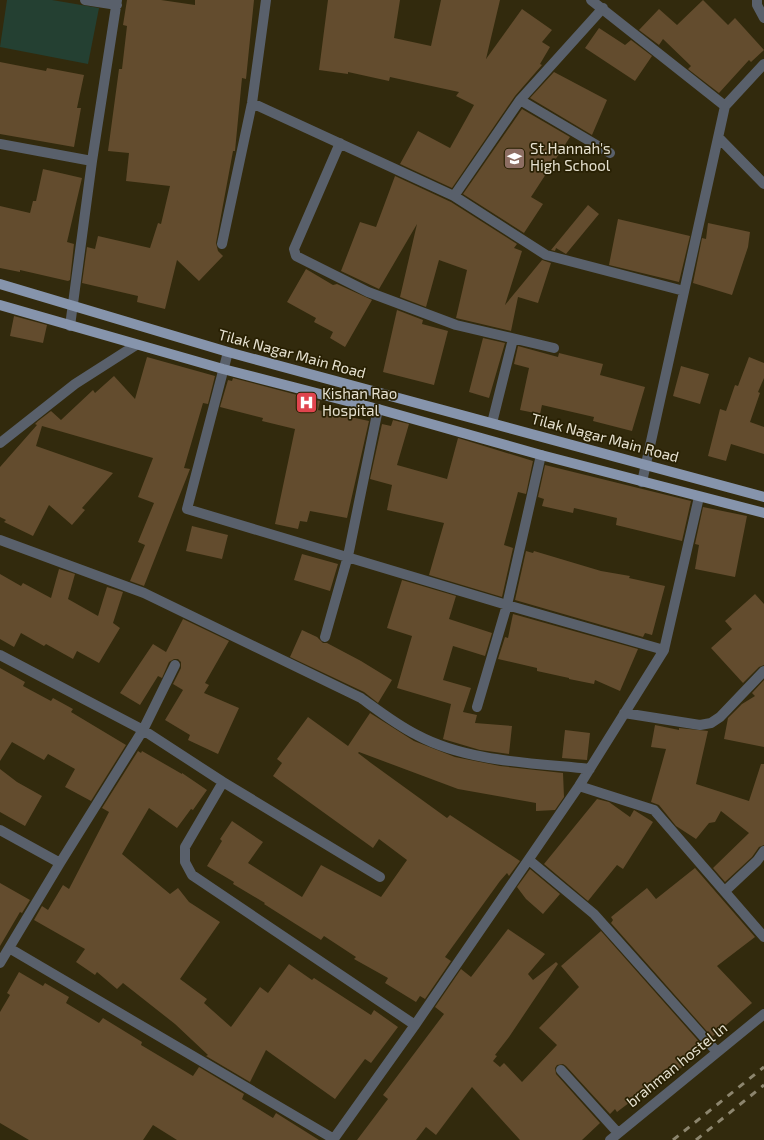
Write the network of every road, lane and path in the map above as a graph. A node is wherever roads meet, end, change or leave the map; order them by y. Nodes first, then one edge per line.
1 (85, 0) edge
2 (266, 0) edge
3 (591, 0) edge
4 (757, 0) edge
5 (117, 2) edge
6 (603, 8) junction
7 (764, 18) edge
8 (764, 64) edge
9 (520, 100) junction
10 (252, 103) junction
11 (725, 106) junction
12 (719, 138) junction
13 (340, 143) junction
14 (0, 144) edge
15 (610, 153) dead end
16 (92, 161) junction
17 (764, 184) edge
18 (454, 196) junction
19 (222, 244) dead end
20 (0, 284) edge
21 (684, 291) junction
22 (0, 305) edge
23 (74, 306) junction
24 (70, 326) junction
25 (513, 339) junction
26 (136, 345) junction
27 (554, 348) dead end
28 (228, 352) junction
29 (223, 369) junction
30 (378, 409) junction
31 (492, 423) junction
32 (0, 443) edge
33 (541, 455) junction
34 (645, 464) junction
35 (642, 482) junction
36 (699, 497) junction
37 (764, 497) edge
38 (764, 513) edge
39 (0, 540) edge
40 (348, 556) junction
41 (507, 605) junction
42 (325, 637) dead end
43 (664, 650) junction
44 (0, 655) edge
45 (175, 665) dead end
46 (764, 671) edge
47 (477, 707) dead end
48 (624, 713) junction
49 (143, 730) junction
50 (590, 769) junction
51 (223, 782) junction
52 (579, 786) junction
53 (0, 830) edge
54 (764, 851) edge
55 (529, 860) junction
56 (60, 863) junction
57 (380, 877) dead end
58 (725, 890) junction
59 (764, 937) edge
60 (9, 948) junction
61 (0, 963) edge
62 (764, 1014) edge
63 (415, 1025) junction
64 (717, 1052) junction
65 (561, 1070) dead end
66 (618, 1133) junction
67 (333, 1140) edge
68 (610, 1140) edge

1 - 5 street
2 - 10 street
3 - 6 street
4 - 7 street
5 - 16 street
6 - 9 street
6 - 11 street
8 - 11 street
9 - 15 street
9 - 18 street
10 - 13 street
10 - 19 street
11 - 12 street
12 - 17 street
12 - 21 street
13 - 18 street
13 - 25 street
14 - 16 street
16 - 23 street
18 - 21 street
20 - 23 main road, Tilak Nagar Main Road
21 - 34 street
22 - 24 main road
23 - 24 street
23 - 28 main road, Tilak Nagar Main Road
24 - 26 main road
25 - 27 street
25 - 31 street
26 - 29 main road
26 - 32 street
28 - 29 street
28 - 31 main road, Tilak Nagar Main Road
29 - 30 main road
29 - 40 street
30 - 33 main road
30 - 40 street
31 - 34 main road, Tilak Nagar Main Road
33 - 35 main road
33 - 41 street
34 - 35 street
34 - 37 main road, Tilak Nagar Main Road
35 - 36 main road
36 - 38 main road
36 - 43 street
39 - 50 street
40 - 41 street
40 - 42 street
41 - 43 street
41 - 47 street
43 - 48 street
44 - 49 street
45 - 49 street
46 - 48 street
48 - 50 street
49 - 51 street
49 - 56 street
50 - 52 street
51 - 57 street
51 - 63 street
52 - 55 street
52 - 58 street
53 - 56 street
54 - 58 street
55 - 63 street
55 - 64 street
56 - 60 street
58 - 59 street
60 - 61 street
60 - 67 street
62 - 64 street, brahman hostel ln
63 - 67 street
64 - 66 street, brahman hostel ln
65 - 66 street
66 - 68 street, brahman hostel ln

